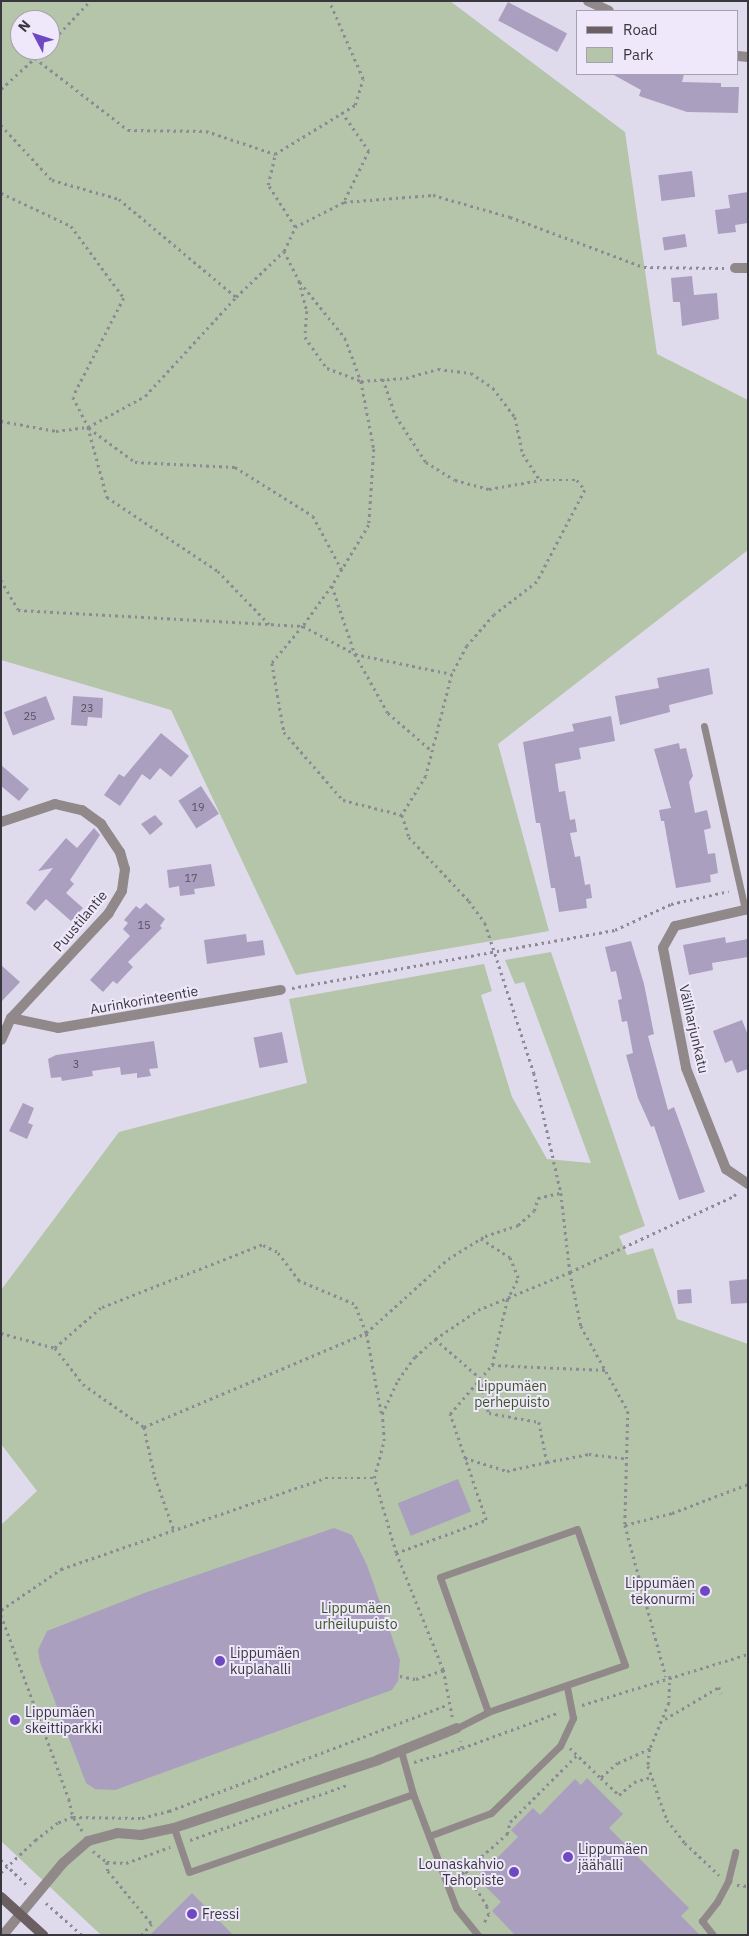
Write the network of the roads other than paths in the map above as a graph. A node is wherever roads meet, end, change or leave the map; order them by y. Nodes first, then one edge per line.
1 (588, 1) edge
2 (608, 10) edge
3 (735, 268) road end
4 (748, 268) edge
5 (704, 726) dead end
6 (1, 822) edge
7 (747, 910) edge
8 (281, 990) road end
9 (12, 1018) junction
10 (1, 1040) edge
11 (746, 1184) edge
12 (567, 1687) junction
13 (488, 1712) junction
14 (457, 1728) joint
15 (401, 1751) junction
16 (413, 1794) junction
17 (174, 1828) junction
18 (429, 1836) junction
19 (735, 1852) dead end
20 (1, 1897) edge
21 (20, 1914) junction
22 (477, 1934) edge
23 (4, 1935) edge
24 (43, 1935) edge
25 (713, 1935) edge

1 - 2 street
3 - 4 street
5 - 7 lane
6 - 9 street, Puustilantie
7 - 11 street, Väliharjunkatu
8 - 9 street, Aurinkorinteentie
9 - 10 street, Puustilantie
12 - 13 lane
12 - 13 lane
12 - 18 lane
13 - 14 lane
14 - 15 street
15 - 16 lane
15 - 17 street
16 - 17 lane
16 - 18 lane
17 - 21 street
18 - 22 lane
19 - 25 lane
20 - 21 main road
21 - 23 street
21 - 24 main road

